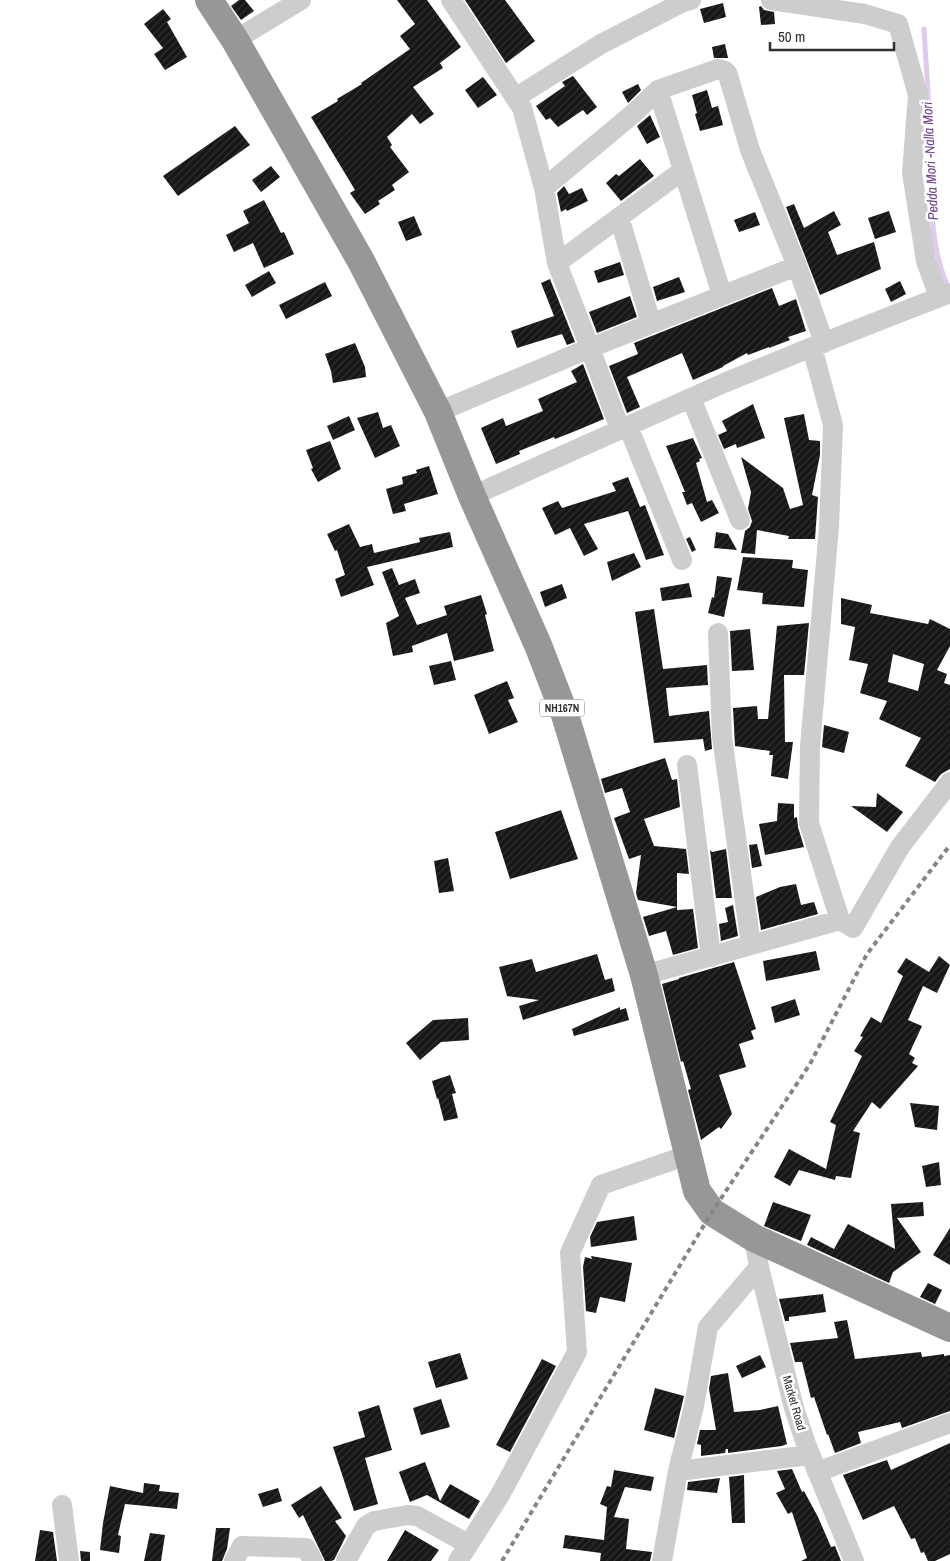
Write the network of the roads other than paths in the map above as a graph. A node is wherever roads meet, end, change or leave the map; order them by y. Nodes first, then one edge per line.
1 (209, 0) edge
2 (301, 0) edge
3 (451, 0) edge
4 (691, 0) edge
5 (771, 0) edge
6 (271, 8) edge
7 (235, 40) junction
8 (658, 90) junction
9 (515, 98) junction
10 (682, 171) junction
11 (544, 188) junction
12 (619, 217) junction
13 (557, 263) junction
14 (796, 266) junction
15 (722, 295) junction
16 (944, 295) edge
17 (651, 323) junction
18 (818, 345) junction
19 (590, 348) junction
20 (691, 398) junction
21 (438, 412) junction
22 (624, 428) junction
23 (472, 496) junction
24 (740, 520) dead end
25 (682, 560) dead end
26 (718, 633) dead end
27 (687, 765) dead end
28 (950, 782) edge
29 (840, 920) junction
30 (751, 945) junction
31 (711, 957) junction
32 (644, 975) junction
33 (688, 1155) junction
34 (754, 1238) junction
35 (759, 1267) junction
36 (950, 1328) edge
37 (950, 1422) edge
38 (814, 1463) junction
39 (678, 1471) junction
40 (62, 1505) dead end
41 (463, 1553) edge
42 (69, 1561) edge
43 (234, 1561) edge
44 (313, 1561) edge
45 (346, 1561) edge
46 (662, 1561) edge
47 (854, 1561) edge

1 - 7 highway, NH167N
2 - 6 street
3 - 9 street
4 - 9 street
5 - 16 street
6 - 7 street
7 - 21 highway, NH167N
8 - 10 street
8 - 11 street
8 - 14 street
9 - 11 street
10 - 12 street
10 - 15 street
11 - 13 street
12 - 13 street
12 - 17 street
13 - 19 street
14 - 15 street
14 - 18 street
15 - 17 street
16 - 18 street
17 - 19 street
18 - 20 street
18 - 29 street
19 - 21 street
19 - 22 street
20 - 22 street
20 - 24 street
21 - 23 highway, NH167N
22 - 23 street
22 - 25 street
23 - 32 highway, NH167N
26 - 30 street
27 - 31 street
28 - 29 street
29 - 30 street
30 - 31 street
31 - 32 street
32 - 33 highway, NH167N
33 - 34 highway, NH167N
33 - 41 street
34 - 35 street, Market Road
34 - 36 highway, NH167N
35 - 38 street, Market Road
35 - 39 street
37 - 38 street
38 - 39 street
38 - 47 street, Market Road
39 - 46 street
40 - 42 street
41 - 45 street
43 - 44 street

